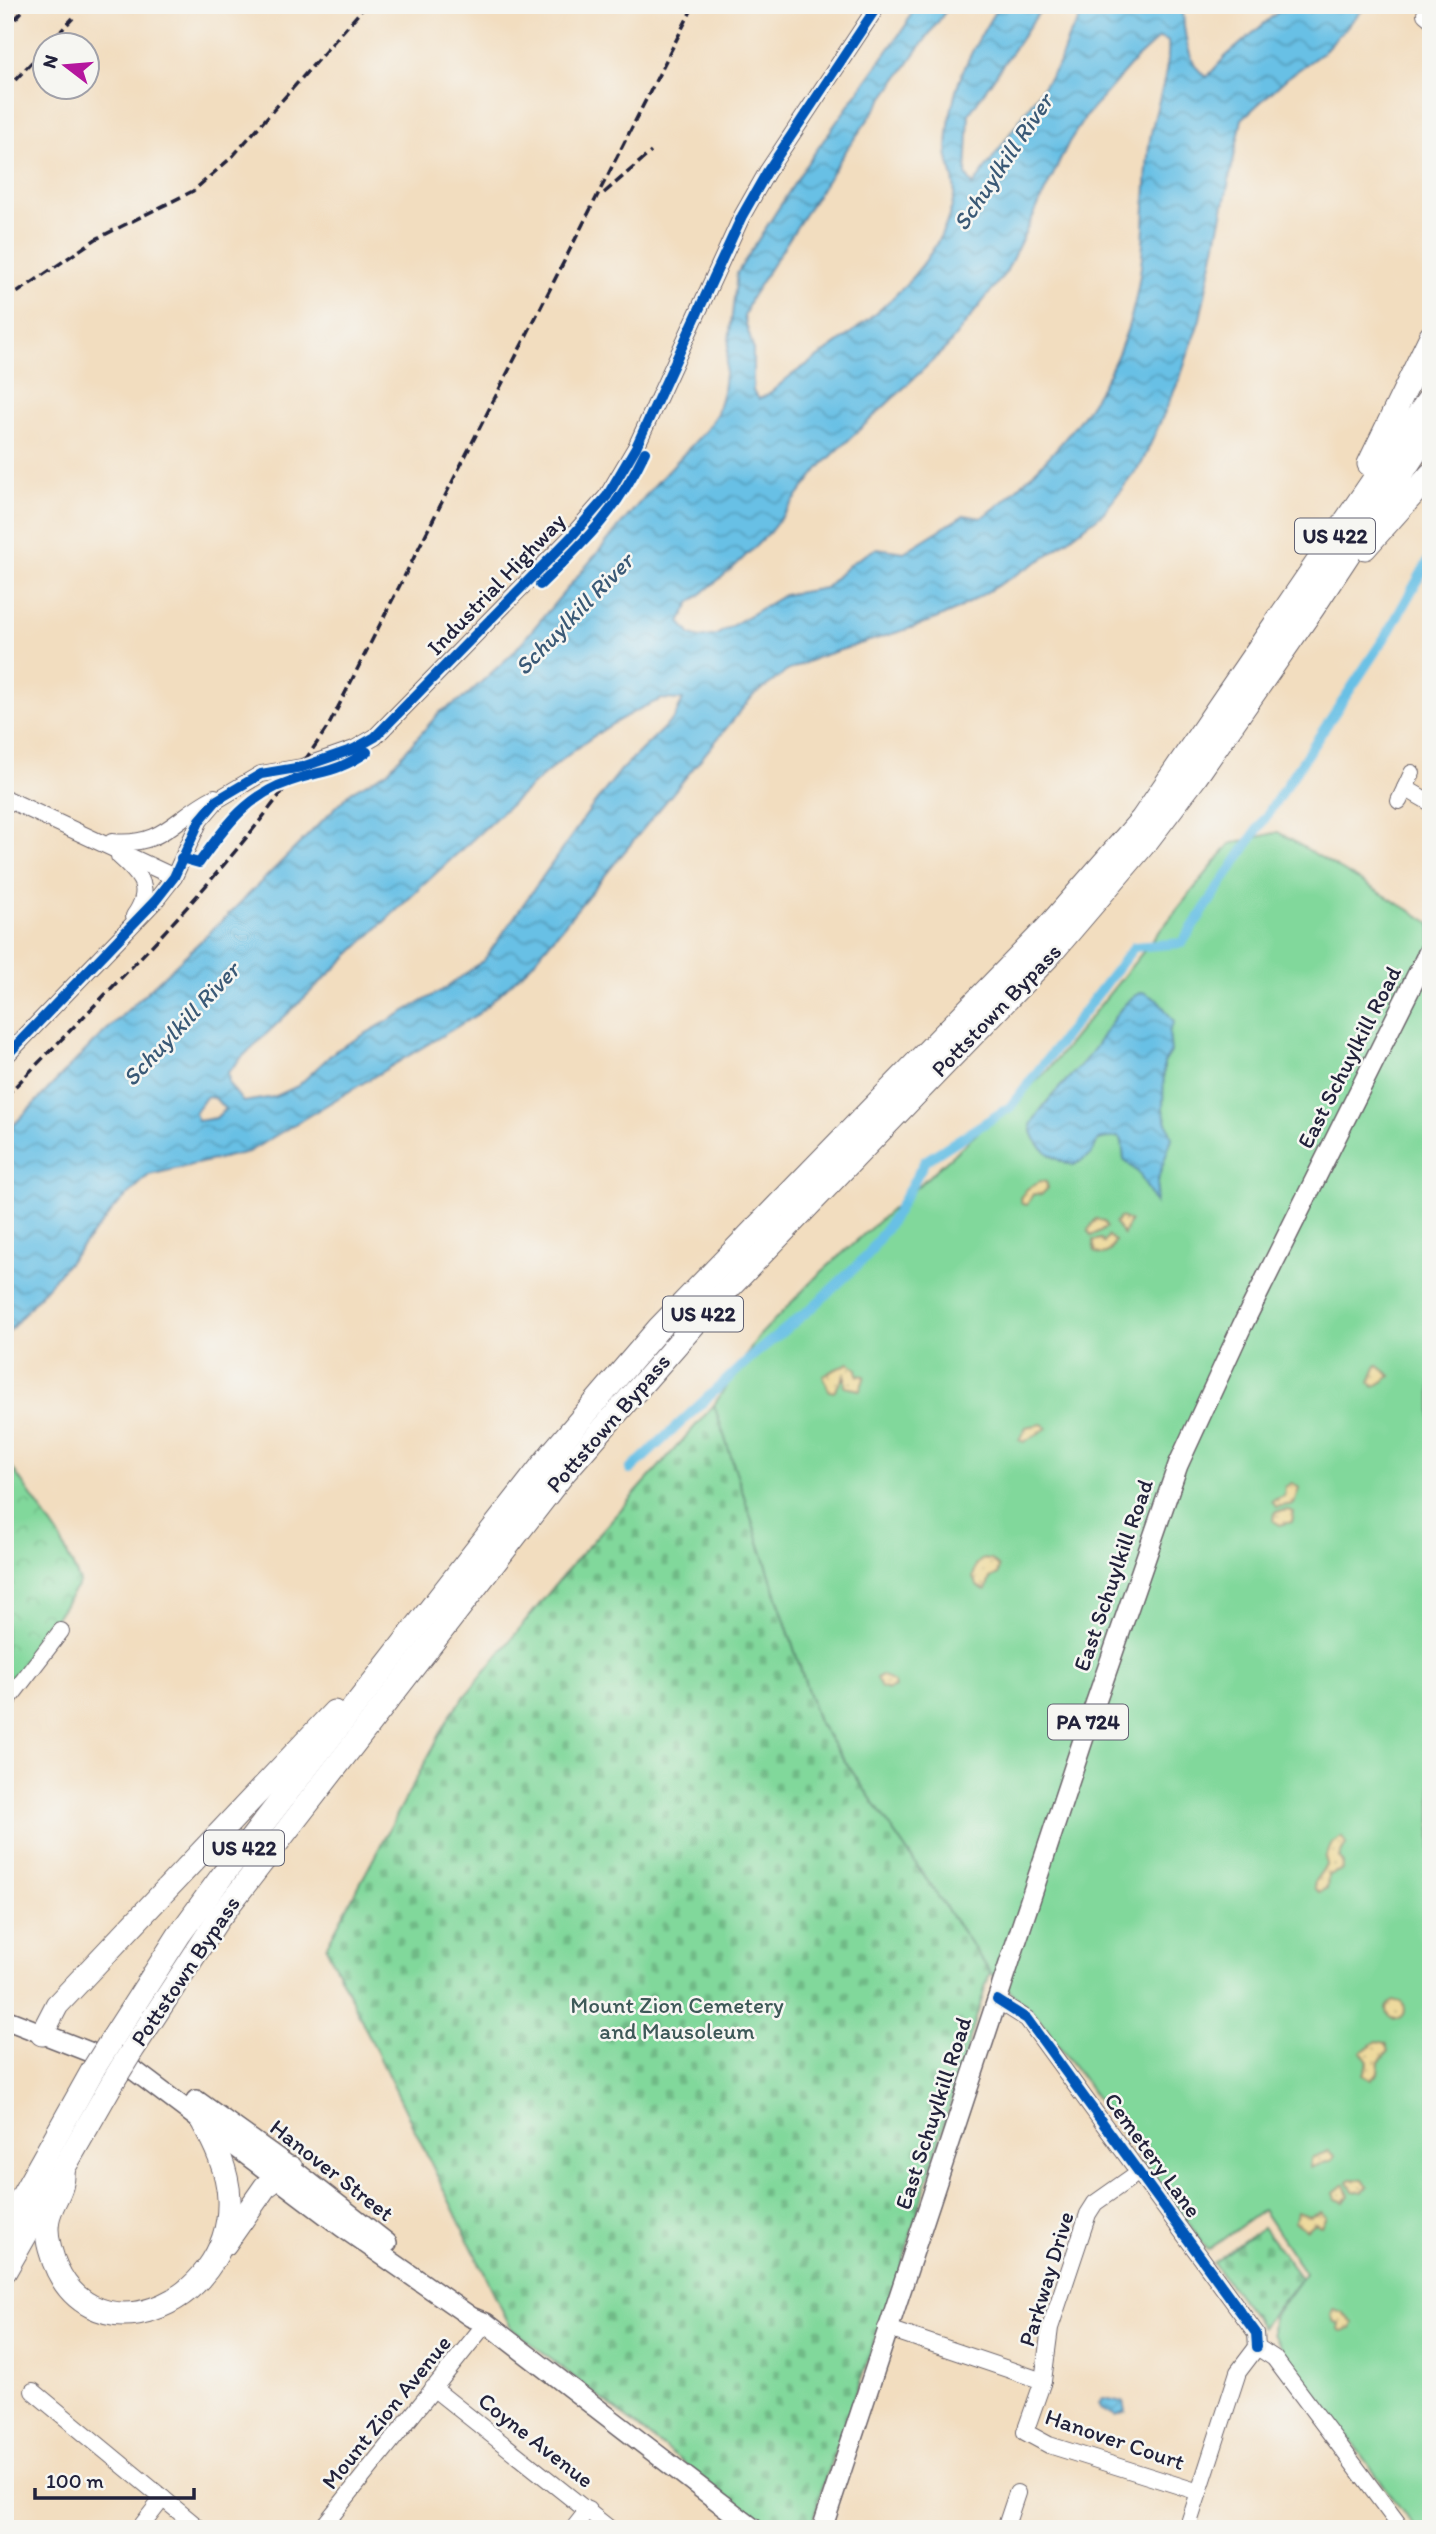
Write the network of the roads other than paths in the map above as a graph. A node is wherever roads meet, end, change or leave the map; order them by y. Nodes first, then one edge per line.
1 (878, 5) edge
2 (1431, 336) edge
3 (1431, 396) edge
4 (1431, 429) edge
5 (1431, 474) edge
6 (1313, 608) junction
7 (1240, 676) junction
8 (1412, 773) dead end
9 (248, 779) junction
10 (5, 798) edge
11 (1431, 803) edge
12 (101, 841) junction
13 (174, 877) junction
14 (118, 938) junction
15 (1431, 947) edge
16 (5, 1057) edge
17 (61, 1631) dead end
18 (390, 1660) junction
19 (5, 1704) edge
20 (996, 2000) junction
21 (5, 2019) edge
22 (42, 2034) junction
23 (119, 2067) junction
24 (201, 2119) junction
25 (63, 2168) junction
26 (284, 2172) junction
27 (1139, 2172) junction
28 (5, 2227) edge
29 (5, 2271) edge
30 (200, 2280) junction
31 (486, 2323) junction
32 (886, 2328) junction
33 (1258, 2347) junction
34 (1043, 2381) junction
35 (433, 2388) junction
36 (33, 2391) dead end
37 (1199, 2492) junction
38 (1017, 2493) dead end
39 (163, 2498) junction
40 (588, 2510) junction
41 (139, 2529) edge
42 (200, 2529) edge
43 (321, 2529) edge
44 (573, 2529) edge
45 (611, 2529) edge
46 (754, 2529) edge
47 (822, 2529) edge
48 (1005, 2529) edge
49 (1187, 2529) edge
50 (1402, 2529) edge

1 - 9 street, Industrial Highway
2 - 7 highway
3 - 7 highway, Pottstown Bypass / US 422
4 - 6 highway, Pottstown Bypass / US 422
5 - 6 highway
6 - 23 highway, Pottstown Bypass / US 422
7 - 18 highway, Pottstown Bypass / US 422
8 - 11 street
9 - 12 street
9 - 13 street, Industrial Highway
10 - 12 street
12 - 13 street
12 - 14 street
13 - 14 street, Industrial Highway
14 - 16 street, Industrial Highway
15 - 20 main road, East Schuylkill Road / PA 724
17 - 19 street
18 - 22 highway
18 - 23 highway, Pottstown Bypass / US 422, bridge
20 - 27 street, Cemetery Lane
20 - 32 main road, East Schuylkill Road / PA 724
21 - 22 main road, Hanover Street
22 - 23 main road, Hanover Street
23 - 24 main road, Hanover Street
23 - 25 highway, Pottstown Bypass / US 422
23 - 26 main road, Hanover Street
23 - 28 highway, Pottstown Bypass / US 422
24 - 26 main road, Hanover Street
24 - 30 highway
25 - 29 highway, Pottstown Bypass / US 422
25 - 30 highway
26 - 30 highway
26 - 31 main road, Hanover Street
27 - 33 street, Cemetery Lane
27 - 34 street, Parkway Drive
31 - 35 street, Mount Zion Avenue
31 - 46 main road, Hanover Street
32 - 34 street, Hanover Court
32 - 47 main road, East Schuylkill Road / PA 724
33 - 37 street
33 - 50 street, Cemetery Lane
34 - 37 street, Hanover Court
35 - 40 street, Coyne Avenue
35 - 43 street, Mount Zion Avenue
36 - 39 street
37 - 49 street
38 - 48 street
39 - 41 street
39 - 42 street
40 - 44 street
40 - 45 street, Coyne Avenue

